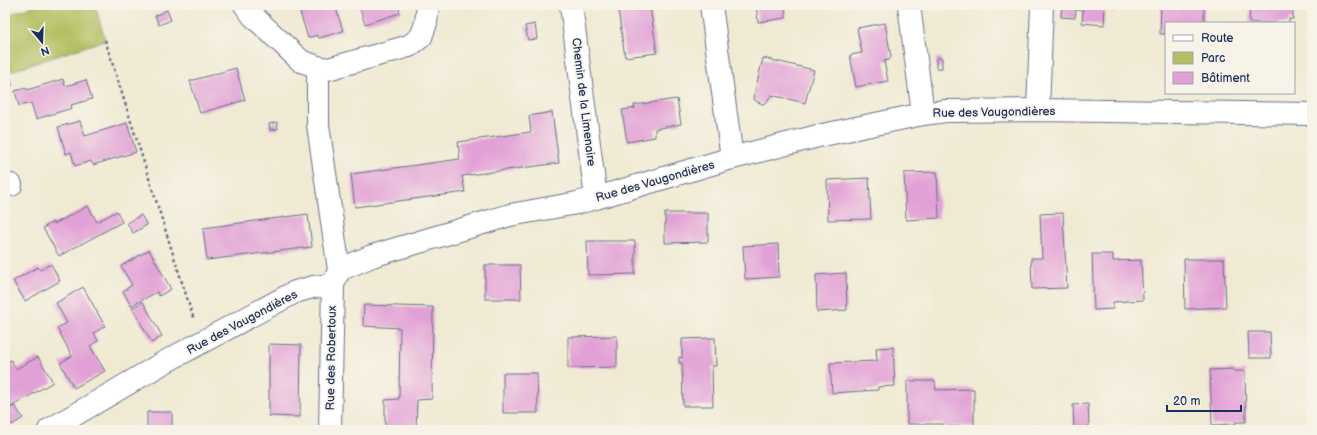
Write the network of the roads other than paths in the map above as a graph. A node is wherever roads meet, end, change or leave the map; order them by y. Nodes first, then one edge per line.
1 (245, 5) edge
2 (428, 5) edge
3 (571, 5) edge
4 (711, 5) edge
5 (909, 5) edge
6 (1042, 5) edge
7 (318, 67) junction
8 (1038, 110) junction
9 (923, 114) junction
10 (1312, 114) edge
11 (732, 158) junction
12 (596, 198) junction
13 (336, 278) junction
14 (49, 430) edge
15 (330, 430) edge

1 - 7 street
2 - 7 street
3 - 12 street, Chemin de la Limenaire
4 - 11 street
5 - 9 street
6 - 8 street
7 - 13 street, Rue des Robertoux
8 - 9 street, Rue des Vaugondières
8 - 10 street, Rue des Vaugondières
9 - 11 street, Rue des Vaugondières
11 - 12 street, Rue des Vaugondières
12 - 13 street, Rue des Vaugondières
13 - 14 street, Rue des Vaugondières
13 - 15 street, Rue des Robertoux

